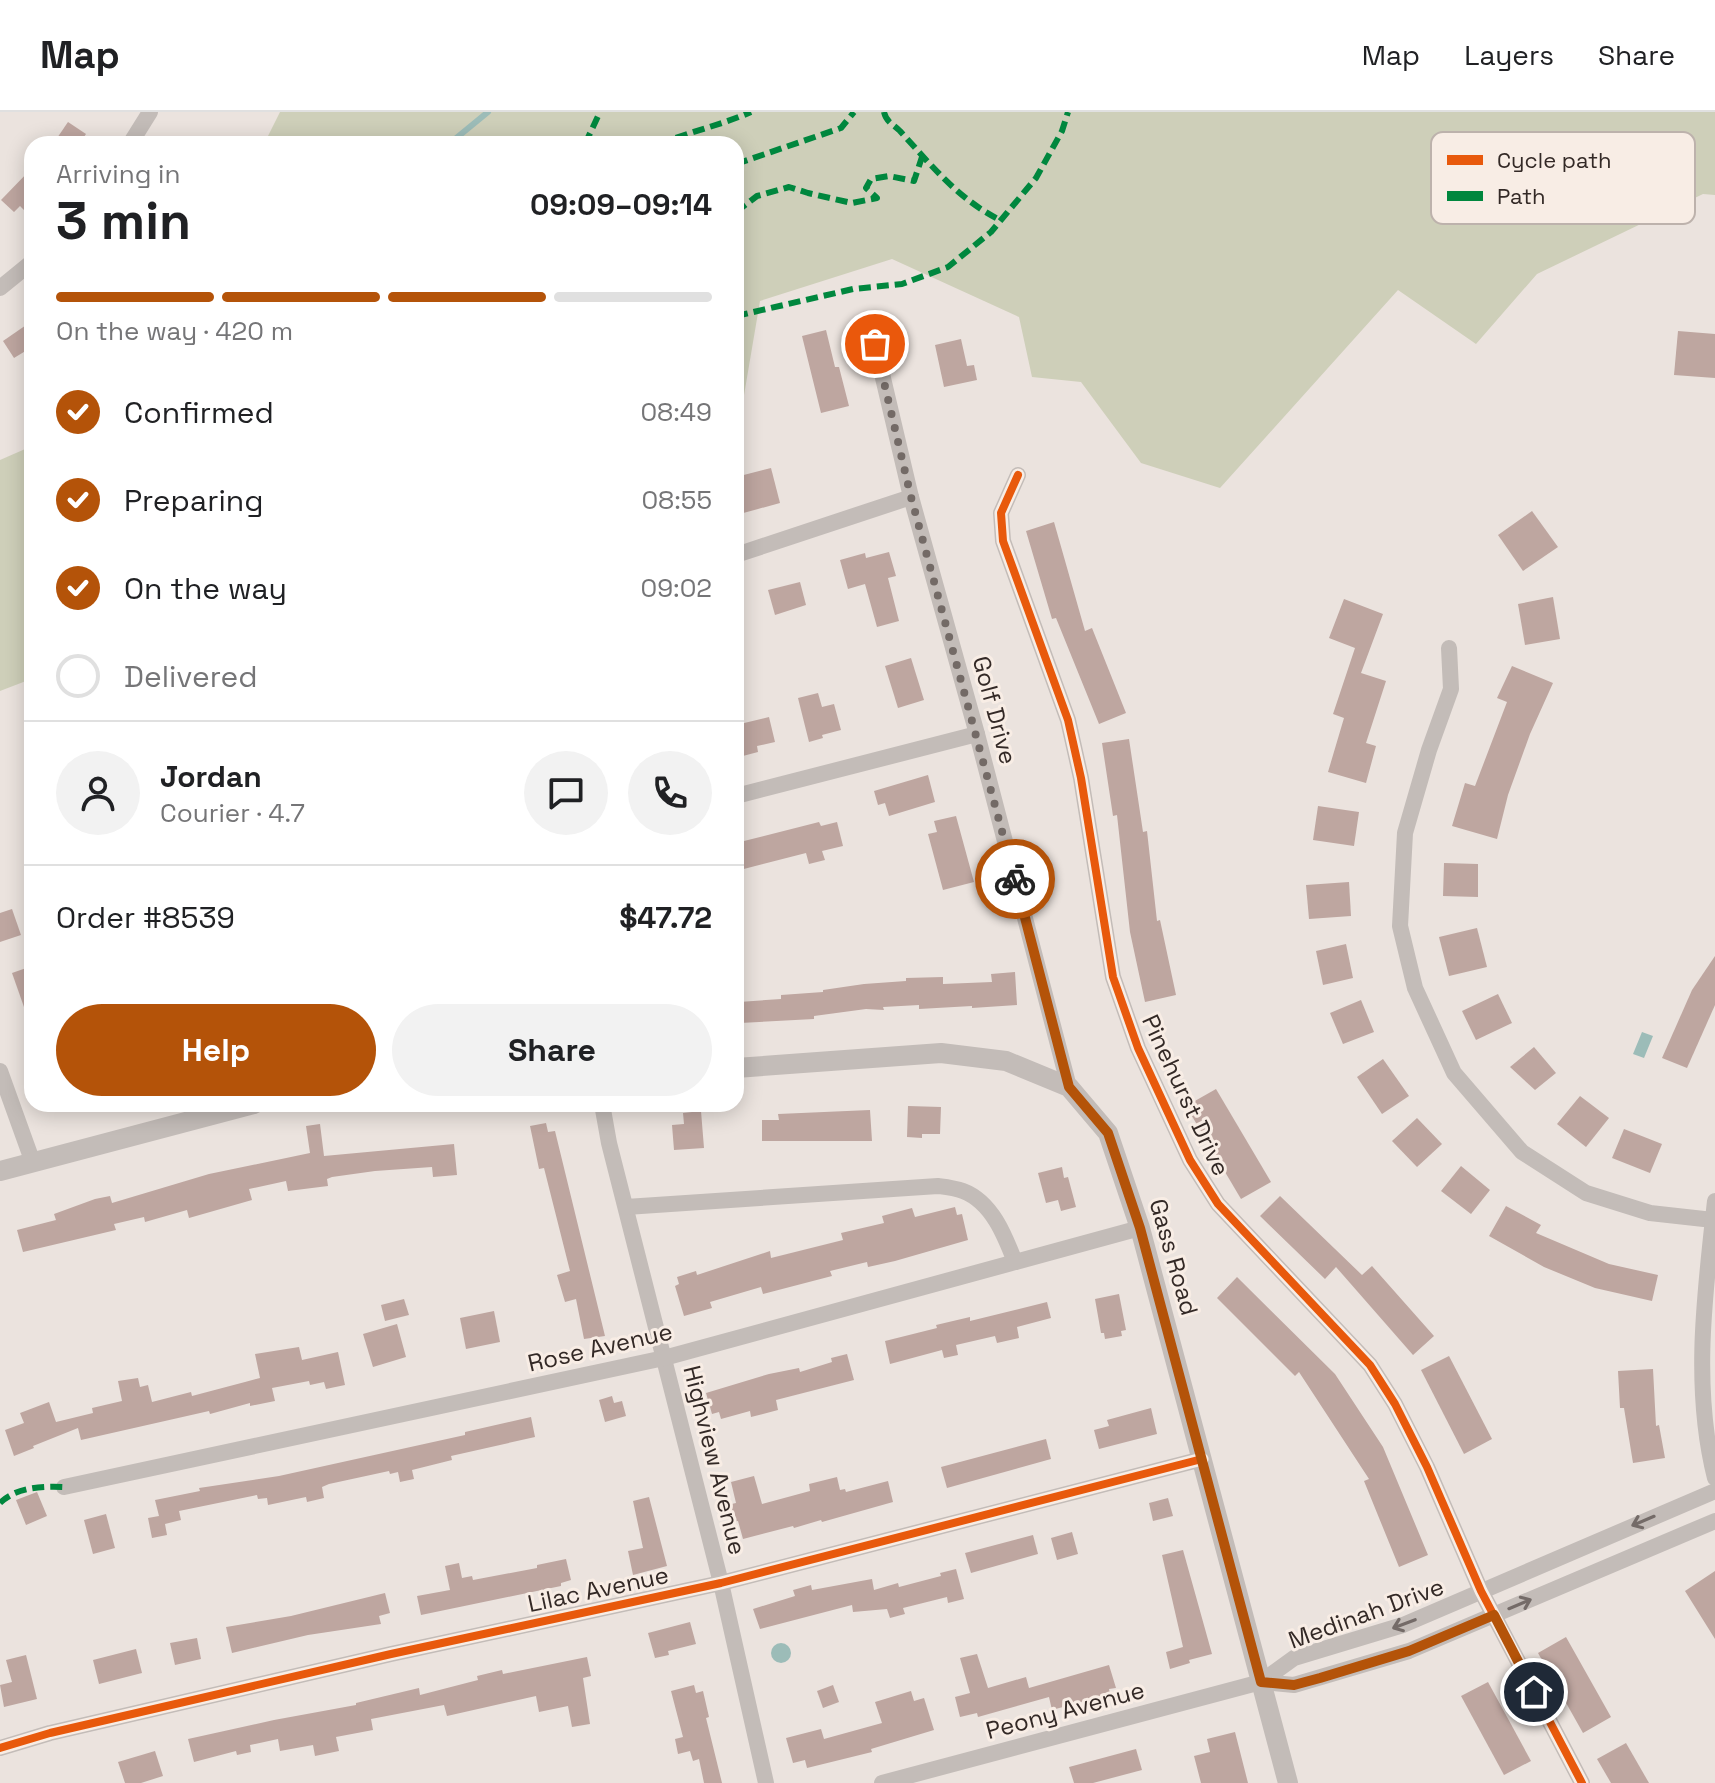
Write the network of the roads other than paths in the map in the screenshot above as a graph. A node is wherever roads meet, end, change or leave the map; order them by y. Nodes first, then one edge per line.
1 (150, 112) edge
2 (135, 136) edge
3 (24, 268) edge
4 (0, 288) edge
5 (875, 344) dead end
6 (1018, 475) dead end
7 (911, 497) junction
8 (744, 552) edge
9 (1449, 648) dead end
10 (977, 734) junction
11 (744, 794) edge
12 (744, 1067) edge
13 (0, 1071) edge
14 (1069, 1087) junction
15 (222, 1112) edge
16 (603, 1112) edge
17 (32, 1160) junction
18 (0, 1171) edge
19 (1715, 1201) edge
20 (626, 1207) junction
21 (1713, 1220) junction
22 (1140, 1228) junction
23 (1015, 1262) junction
24 (664, 1358) junction
25 (1202, 1459) junction
26 (1715, 1478) edge
27 (64, 1487) dead end
28 (1715, 1491) edge
29 (1715, 1521) edge
30 (721, 1583) junction
31 (1481, 1591) junction
32 (1494, 1615) junction
33 (1261, 1682) junction
34 (0, 1748) edge
35 (766, 1783) edge
36 (882, 1783) edge
37 (1288, 1783) edge
38 (1582, 1783) edge

1 - 2 street
3 - 4 street
5 - 7 street, Golf Drive
6 - 31 street, Pinehurst Drive
7 - 8 street
7 - 10 street, Golf Drive
9 - 21 street
10 - 11 street
10 - 14 street, Golf Drive
12 - 14 street, Gass Road
13 - 17 street
14 - 22 street, Gass Road
15 - 17 street
16 - 20 street, Highview Avenue
17 - 18 street
19 - 21 street
20 - 23 street
20 - 24 street, Highview Avenue
21 - 26 street
22 - 23 street, Rose Avenue
22 - 25 street, Gass Road
23 - 24 street, Rose Avenue
24 - 27 street, Rose Avenue
24 - 30 street, Highview Avenue
25 - 30 street, Lilac Avenue
25 - 33 street, Gass Road
28 -> 31 street, Medinah Drive
32 -> 29 street, Medinah Drive
30 - 34 street, Lilac Avenue
30 - 35 street, Highview Avenue
31 - 32 street, Pinehurst Drive
31 -> 33 street, Medinah Drive
32 - 33 street, Medinah Drive
32 - 38 street, Pinehurst Drive
33 - 36 street, Peony Avenue
33 - 37 street, Gass Road

